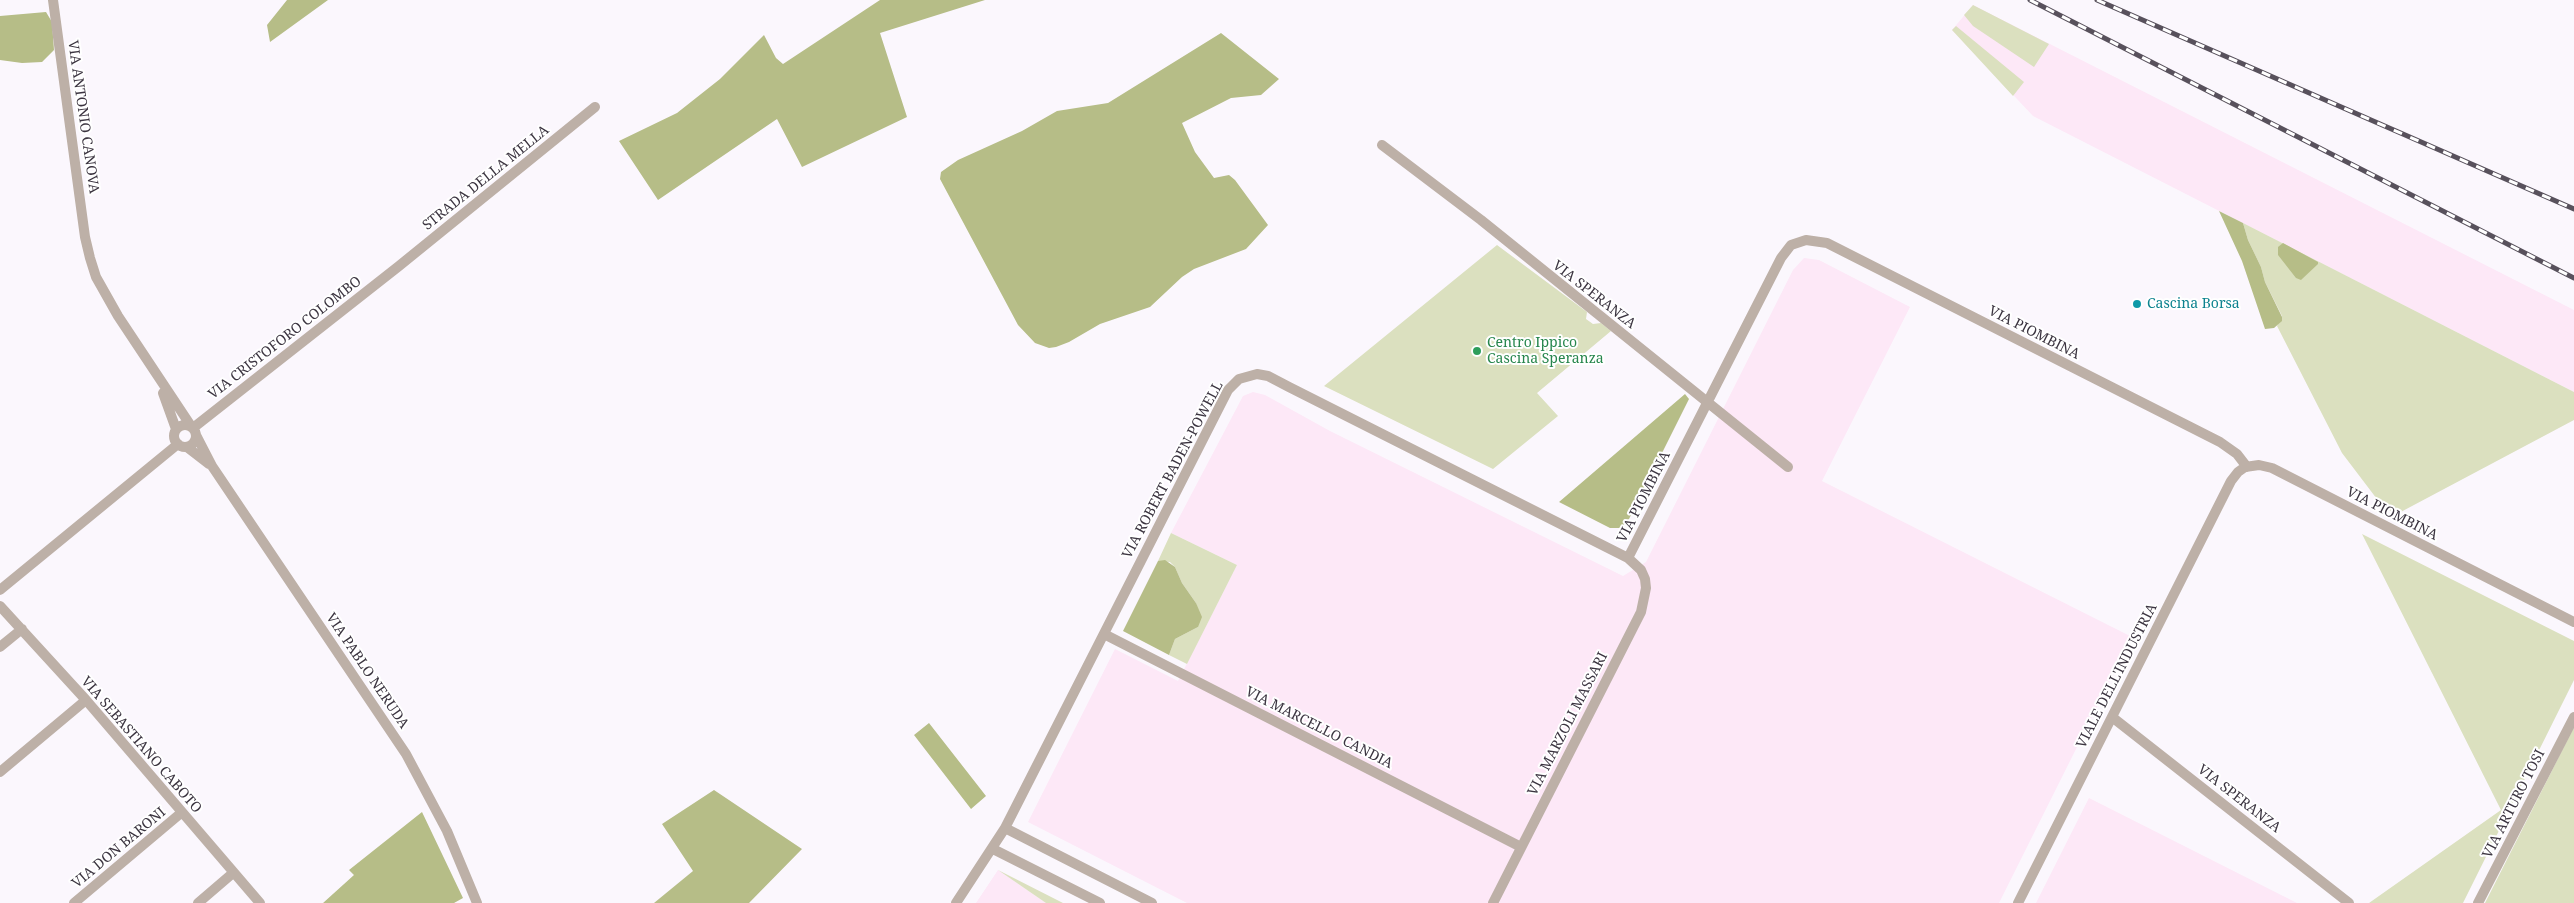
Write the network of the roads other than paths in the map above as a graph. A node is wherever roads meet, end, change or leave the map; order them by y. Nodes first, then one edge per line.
1 (53, 0) edge
2 (595, 106) dead end
3 (1382, 145) dead end
4 (394, 270) joint
5 (158, 380) junction
6 (1708, 401) junction
7 (194, 430) junction
8 (179, 439) junction
9 (212, 466) junction
10 (2247, 466) junction
11 (1788, 467) dead end
12 (1628, 558) junction
13 (0, 590) edge
14 (0, 606) edge
15 (2574, 622) edge
16 (22, 629) junction
17 (1104, 634) junction
18 (0, 647) edge
19 (86, 700) junction
20 (2112, 717) junction
21 (2574, 717) edge
22 (0, 772) edge
23 (181, 814) junction
24 (1005, 828) junction
25 (1521, 847) junction
26 (993, 849) junction
27 (233, 873) junction
28 (74, 903) edge
29 (198, 903) edge
30 (260, 903) edge
31 (477, 903) edge
32 (956, 903) edge
33 (1100, 903) edge
34 (1152, 903) edge
35 (1493, 903) edge
36 (2018, 903) edge
37 (2349, 903) edge
38 (2478, 903) edge

1 - 5 street, VIA ANTONIO CANOVA
2 - 4 street, STRADA DELLA MELLA
3 - 6 street, VIA SPERANZA
4 - 7 street, VIA CRISTOFORO COLOMBO
5 - 7 street, VIA PABLO NERUDA
5 - 8 street
6 - 10 street, VIA PIOMBINA
6 - 11 street, VIA SPERANZA
6 - 12 street, VIA PIOMBINA
7 - 8 street
7 - 8 street
7 - 9 street, VIA PABLO NERUDA
8 - 9 street, VIA PABLO NERUDA
8 - 13 street
9 - 31 street, VIA PABLO NERUDA
10 - 15 street, VIA PIOMBINA
10 - 20 street, VIALE DELL'INDUSTRIA
12 - 17 street, VIA ROBERT BADEN-POWELL
12 - 25 street, VIA MARZOLI MASSARI
14 - 16 street, VIA SEBASTIANO CABOTO
16 - 18 street
16 - 19 street, VIA SEBASTIANO CABOTO
17 - 24 street, VIA ROBERT BADEN-POWELL
17 - 25 street, VIA MARCELLO CANDIA
19 - 22 street
19 - 23 street, VIA SEBASTIANO CABOTO
20 - 36 street, VIALE DELL'INDUSTRIA
20 - 37 street, VIA SPERANZA
21 - 38 street, VIA ARTURO TOSI
23 - 27 street, VIA SEBASTIANO CABOTO
23 - 28 street, VIA DON BARONI
24 - 26 street, VIA ROBERT BADEN-POWELL
24 - 34 street
25 - 35 street, VIA MARZOLI MASSARI
26 - 32 street, VIA ROBERT BADEN-POWELL
26 - 33 street
27 - 29 street
27 - 30 street, VIA SEBASTIANO CABOTO

